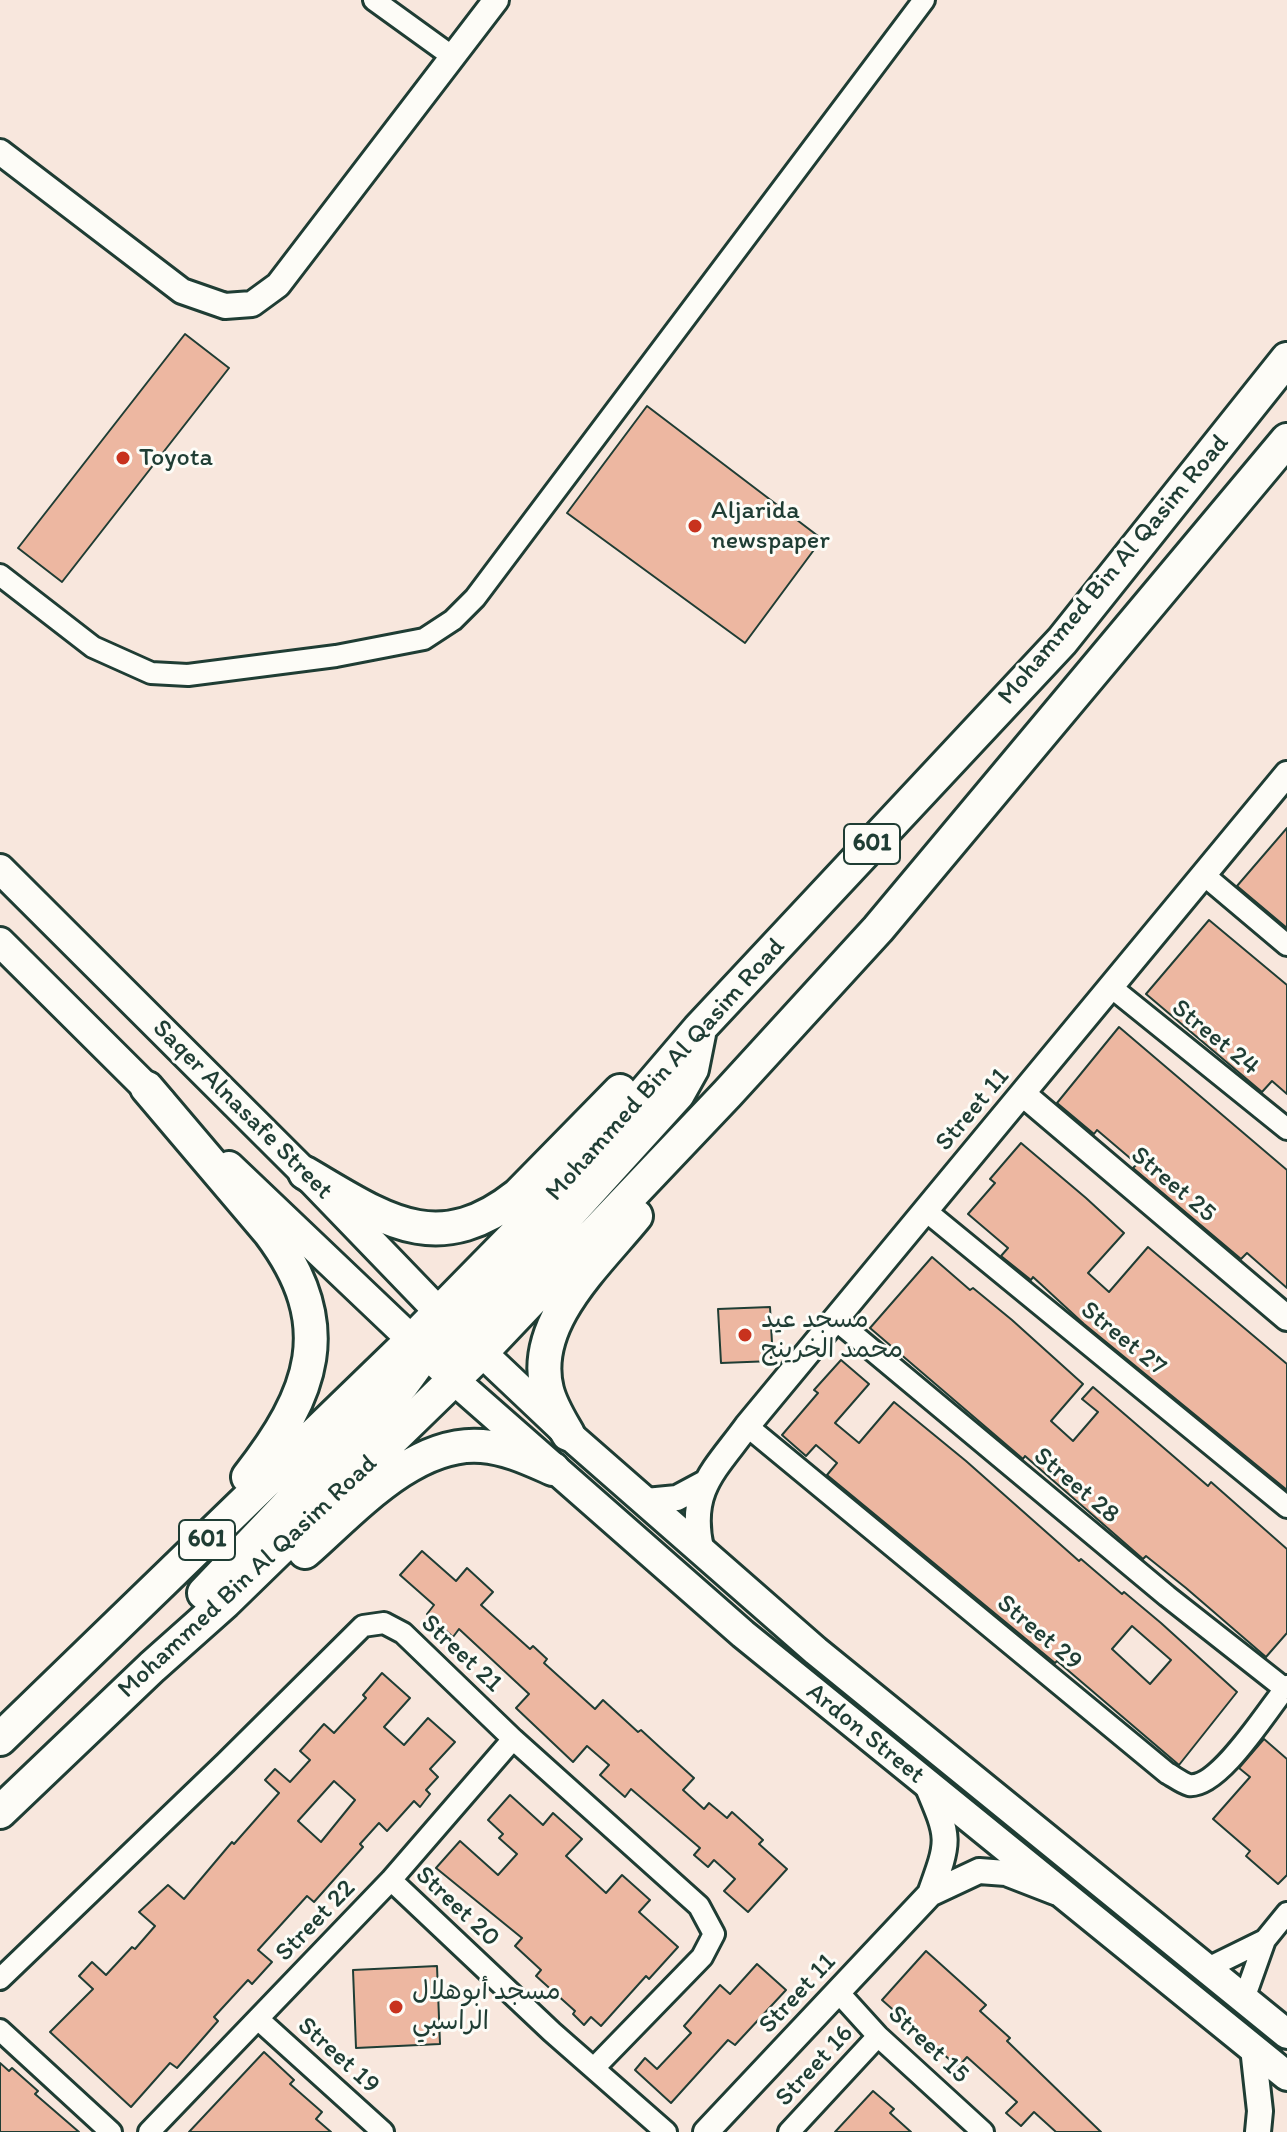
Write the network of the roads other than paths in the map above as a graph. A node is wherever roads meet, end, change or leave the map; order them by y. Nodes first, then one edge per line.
1 (374, 0) edge
2 (496, 0) edge
3 (924, 0) edge
4 (453, 57) junction
5 (0, 152) edge
6 (1287, 353) edge
7 (1287, 359) edge
8 (1287, 440) edge
9 (1209, 459) junction
10 (0, 575) edge
11 (1062, 641) junction
12 (1287, 774) edge
13 (0, 869) edge
14 (1204, 875) junction
15 (878, 929) junction
16 (0, 942) edge
17 (1287, 945) edge
18 (1111, 987) junction
19 (699, 1029) junction
20 (147, 1088) junction
21 (727, 1094) junction
22 (1023, 1094) junction
23 (1287, 1129) edge
24 (305, 1173) junction
25 (926, 1211) junction
26 (1287, 1318) edge
27 (836, 1320) junction
28 (461, 1333) junction
29 (418, 1346) junction
30 (454, 1380) junction
31 (747, 1426) junction
32 (568, 1434) junction
33 (553, 1469) junction
34 (705, 1483) junction
35 (646, 1501) junction
36 (1287, 1507) edge
37 (701, 1548) junction
38 (225, 1602) junction
39 (766, 1608) junction
40 (119, 1626) junction
41 (743, 1634) junction
42 (816, 1651) junction
43 (152, 1667) junction
44 (793, 1676) junction
45 (1286, 1687) edge
46 (0, 1739) edge
47 (513, 1739) junction
48 (927, 1785) junction
49 (0, 1812) edge
50 (391, 1880) junction
51 (930, 1894) junction
52 (1063, 1895) junction
53 (1287, 1913) edge
54 (1265, 1940) junction
55 (1208, 1968) junction
56 (0, 1979) edge
57 (839, 1993) junction
58 (1244, 1999) junction
59 (258, 2019) junction
60 (0, 2030) edge
61 (1287, 2034) edge
62 (878, 2036) junction
63 (1253, 2048) junction
64 (595, 2067) junction
65 (1287, 2076) edge
66 (111, 2132) edge
67 (149, 2132) edge
68 (383, 2132) edge
69 (666, 2132) edge
70 (706, 2132) edge
71 (789, 2132) edge
72 (983, 2132) edge
73 (1258, 2132) edge

1 - 4 street
2 - 4 street
3 - 10 street
4 - 5 street
6 - 9 street
7 - 9 main road, Mohammed Bin Al Qasim Road / 601
8 - 15 main road, Mohammed Bin Al Qasim Road / 601
9 - 11 main road, Mohammed Bin Al Qasim Road / 601
11 - 15 main road
11 - 19 main road, Mohammed Bin Al Qasim Road / 601
12 - 14 street, Street 11
13 - 24 main road, Saqer Alnasafe Street
14 - 17 street
14 - 18 street, Street 11
15 - 21 main road, Mohammed Bin Al Qasim Road / 601
16 - 20 main road, Saqer Alnasafe Street
18 - 22 street, Street 11
18 - 23 street, Street 24
19 - 24 main road, Mohammed Bin Al Qasim Road
19 - 28 main road
20 - 29 main road, Saqer Alnasafe Street
20 - 40 main road
21 - 28 main road, Mohammed Bin Al Qasim Road / 601
21 - 32 main road
22 - 25 street, Street 11
22 - 26 street, Street 25
24 - 28 main road, Saqer Alnasafe Street
25 - 27 street, Street 11
25 - 36 street, Street 27
27 - 31 street, Street 11
27 - 45 street, Street 28
28 - 29 main road
28 - 30 main road
28 - 32 main road, Ardon Street
29 - 30 main road, Saqer Alnasafe Street
29 - 40 main road, Mohammed Bin Al Qasim Road / 601
29 - 43 main road
30 - 33 main road, Ardon Street
30 - 38 main road, Mohammed Bin Al Qasim Road / 601
31 - 34 street, Street 11
31 - 45 street, Street 29
32 - 35 main road, Ardon Street
33 - 38 main road
33 - 41 main road, Ardon Street
34 - 35 street
34 - 37 street, Street 11
35 - 37 main road, Ardon Street
37 - 39 main road, Ardon Street
38 - 43 main road, Mohammed Bin Al Qasim Road / 601
39 - 41 main road
39 - 42 main road, Ardon Street
40 - 46 main road, Mohammed Bin Al Qasim Road / 601
41 - 44 main road, Ardon Street
42 - 44 main road
42 - 55 main road, Ardon Street
43 - 49 main road, Mohammed Bin Al Qasim Road / 601
44 - 48 main road, Ardon Street
47 - 50 street, Street 22
47 - 56 street, Street 21
47 - 64 street, Street 21
48 - 51 street, Street 11
48 - 52 main road, Ardon Street
50 - 59 street, Street 22
50 - 64 street, Street 20
51 - 52 street, Street 11
51 - 57 street, Street 11
52 - 63 main road, Ardon Street
53 - 54 street
54 - 55 street
54 - 58 street
55 - 58 main road, Ardon Street
57 - 62 street, Street 15
57 - 70 street, Street 11
58 - 61 main road, Ardon Street
59 - 67 street, Street 22
59 - 68 street, Street 19
60 - 66 street
62 - 71 street, Street 16
62 - 72 street, Street 15
63 - 65 main road, Ardon Street
63 - 73 street
64 - 69 street, Street 20

